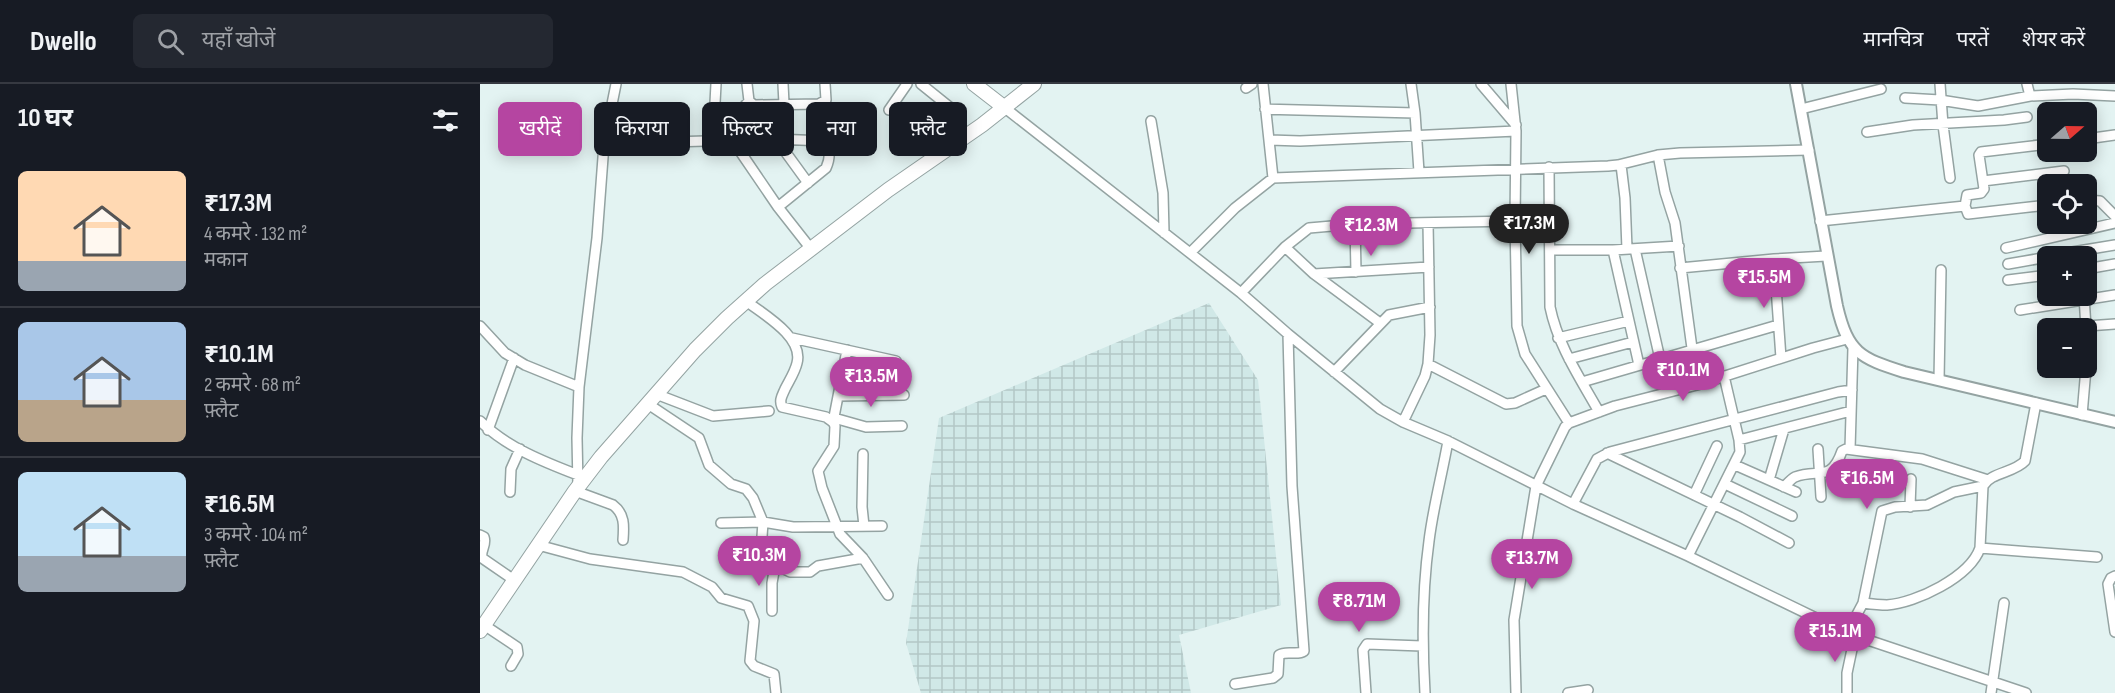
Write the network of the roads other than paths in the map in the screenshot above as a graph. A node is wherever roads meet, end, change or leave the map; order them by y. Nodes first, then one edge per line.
1 (616, 84) edge
2 (716, 84) edge
3 (747, 84) edge
4 (783, 84) edge
5 (825, 84) edge
6 (907, 84) edge
7 (921, 84) edge
8 (974, 84) edge
9 (1023, 84) edge
10 (1034, 84) edge
11 (1263, 84) edge
12 (1411, 84) edge
13 (1481, 84) edge
14 (1511, 84) edge
15 (1790, 84) edge
16 (1796, 84) edge
17 (1940, 84) edge
18 (2027, 84) edge
19 (1881, 89) dead end
20 (2030, 96) junction
21 (2115, 96) edge
22 (1905, 98) dead end
23 (1940, 100) junction
24 (749, 101) edge
25 (612, 102) edge
26 (715, 102) edge
27 (784, 102) edge
28 (895, 102) edge
29 (943, 102) edge
30 (794, 104) edge
31 (1002, 106) junction
32 (1265, 109) junction
33 (1801, 109) junction
34 (1415, 113) junction
35 (2027, 117) dead end
36 (1151, 121) dead end
37 (1943, 125) junction
38 (1516, 128) junction
39 (1867, 132) dead end
40 (2115, 135) edge
41 (1416, 136) junction
42 (2097, 137) edge
43 (794, 139) edge
44 (1270, 140) junction
45 (2037, 145) edge
46 (1806, 151) junction
47 (1658, 155) junction
48 (603, 156) edge
49 (747, 156) edge
50 (788, 156) edge
51 (1621, 165) junction
52 (1549, 167) junction
53 (1516, 168) junction
54 (2064, 171) dead end
55 (1419, 172) junction
56 (1272, 178) junction
57 (1950, 178) dead end
58 (1983, 181) junction
59 (808, 183) junction
60 (2097, 201) edge
61 (1965, 206) junction
62 (2037, 206) edge
63 (778, 207) junction
64 (2115, 216) edge
65 (1515, 221) junction
66 (1820, 221) junction
67 (1428, 223) junction
68 (1355, 224) junction
69 (2115, 224) edge
70 (1164, 233) junction
71 (2115, 245) edge
72 (1679, 246) junction
73 (1285, 247) junction
74 (2006, 248) dead end
75 (811, 249) junction
76 (1631, 249) junction
77 (1550, 250) junction
78 (1613, 250) junction
79 (2097, 250) edge
80 (1190, 253) junction
81 (1826, 256) junction
82 (1774, 259) junction
83 (2037, 259) edge
84 (2008, 264) dead end
85 (2115, 264) edge
86 (1429, 267) junction
87 (2097, 267) edge
88 (1680, 268) junction
89 (1941, 270) dead end
90 (1356, 272) junction
91 (1314, 274) junction
92 (2037, 276) edge
93 (2008, 280) dead end
94 (1241, 293) junction
95 (2115, 295) edge
96 (2097, 296) edge
97 (746, 301) junction
98 (2040, 306) edge
99 (1430, 307) junction
100 (2020, 310) dead end
101 (1629, 321) junction
102 (1380, 323) junction
103 (2115, 324) edge
104 (1778, 325) junction
105 (480, 326) edge
106 (2097, 326) edge
107 (1288, 334) junction
108 (792, 338) junction
109 (1558, 338) junction
110 (1633, 342) junction
111 (1850, 344) junction
112 (847, 350) junction
113 (1692, 351) junction
114 (514, 358) junction
115 (1569, 358) junction
116 (1781, 358) junction
117 (1660, 359) junction
118 (896, 361) dead end
119 (1428, 364) junction
120 (1639, 365) junction
121 (1334, 372) junction
122 (1724, 376) junction
123 (2085, 378) edge
124 (1939, 380) junction
125 (1582, 382) junction
126 (1697, 385) junction
127 (579, 387) junction
128 (1546, 389) junction
129 (1852, 390) junction
130 (904, 395) dead end
131 (838, 396) junction
132 (652, 399) junction
133 (2037, 403) junction
134 (769, 411) dead end
135 (1851, 411) junction
136 (1599, 412) junction
137 (2082, 415) junction
138 (1735, 418) junction
139 (833, 420) junction
140 (480, 421) edge
141 (1403, 422) junction
142 (2115, 422) edge
143 (1569, 423) junction
144 (903, 426) dead end
145 (1784, 429) junction
146 (488, 430) junction
147 (1739, 440) junction
148 (1448, 441) junction
149 (1717, 446) dead end
150 (520, 449) junction
151 (1818, 449) dead end
152 (1850, 449) junction
153 (1607, 453) junction
154 (862, 454) dead end
155 (1735, 465) junction
156 (1818, 474) junction
157 (1911, 479) dead end
158 (1769, 480) junction
159 (1986, 483) junction
160 (577, 484) junction
161 (1725, 484) junction
162 (1536, 486) junction
163 (1784, 487) junction
164 (510, 492) dead end
165 (1796, 492) dead end
166 (1694, 495) junction
167 (1821, 497) dead end
168 (1574, 504) junction
169 (1715, 505) junction
170 (1910, 507) junction
171 (1792, 516) dead end
172 (722, 522) dead end
173 (763, 522) junction
174 (864, 526) junction
175 (882, 526) dead end
176 (836, 527) junction
177 (480, 535) edge
178 (623, 540) dead end
179 (1789, 543) dead end
180 (538, 545) junction
181 (1980, 548) junction
182 (1688, 556) junction
183 (2097, 557) dead end
184 (863, 558) junction
185 (775, 566) junction
186 (2115, 576) edge
187 (514, 580) junction
188 (888, 595) dead end
189 (1863, 603) junction
190 (2004, 603) dead end
191 (772, 612) dead end
192 (482, 628) edge
193 (2115, 632) edge
194 (1851, 634) junction
195 (1422, 646) junction
196 (511, 666) dead end
197 (1992, 682) junction
198 (1235, 684) dead end
199 (1588, 690) dead end
200 (776, 693) edge
201 (1365, 693) edge
202 (1425, 693) edge
203 (1516, 693) edge
204 (1568, 693) edge
205 (1847, 693) edge
206 (1991, 693) edge
207 (2026, 693) edge

1 - 25 street
2 - 26 street
3 - 24 street
4 - 27 street
5 - 30 street
6 - 28 street
7 - 29 street
8 - 31 highway
9 - 31 highway
10 - 31 highway
11 - 32 street
12 - 34 street
13 - 38 street
14 - 38 street
15 - 46 main road
16 - 33 main road
17 - 23 street
18 - 20 street
19 - 33 street
20 - 21 street
20 - 23 street
22 - 23 street
23 - 37 street
31 - 70 street
31 - 75 highway
32 - 34 street
32 - 44 street
33 - 46 main road
34 - 41 street
35 - 37 street
36 - 70 street
37 - 39 street
37 - 57 street
38 - 41 street
38 - 53 street
40 - 42 street
41 - 44 street
41 - 55 street
43 - 59 street
44 - 56 street
45 - 58 street
46 - 47 street
46 - 66 main road
47 - 51 street
47 - 72 street
48 - 127 street
49 - 63 street
50 - 59 street
51 - 52 street
51 - 76 street
52 - 53 street
52 - 77 street
53 - 55 street
53 - 65 street
54 - 58 street
55 - 56 street
56 - 80 street
58 - 61 street
59 - 63 street
60 - 64 street
61 - 62 street
61 - 66 street
63 - 75 street
65 - 67 street
65 - 128 street
66 - 81 main road
67 - 68 street
67 - 86 street
68 - 73 street
68 - 90 street
69 - 74 street
70 - 80 street
71 - 79 street
72 - 76 street
72 - 88 street
73 - 91 street
73 - 94 street
75 - 97 highway
76 - 78 street
76 - 117 street
77 - 78 street
77 - 109 street
78 - 101 street
80 - 94 street
81 - 82 street
81 - 111 main road
82 - 88 street
82 - 104 street
83 - 84 street
85 - 87 street
86 - 90 street
86 - 99 street
88 - 113 street
89 - 124 street
90 - 91 street
91 - 102 street
92 - 93 street
94 - 107 street
95 - 96 street
97 - 108 street
97 - 132 highway
98 - 100 street
99 - 102 street
99 - 119 street
101 - 109 street
101 - 110 street
102 - 121 street
103 - 106 street
104 - 113 street
104 - 116 street
105 - 114 street
107 - 121 street
107 - 198 street
108 - 112 street
108 - 139 street
109 - 115 street
110 - 115 street
110 - 120 street
111 - 116 street
111 - 124 main road
111 - 129 street
112 - 118 street
112 - 131 street
113 - 117 street
113 - 126 street
114 - 127 street
114 - 146 street
115 - 125 street
116 - 122 street
117 - 120 street
119 - 128 street
119 - 141 street
120 - 125 street
121 - 141 street
122 - 126 street
122 - 138 street
123 - 137 street
124 - 133 main road
125 - 136 street
126 - 136 street
127 - 160 street
128 - 143 street
129 - 135 street
129 - 138 street
130 - 131 street
131 - 139 street
132 - 134 street
132 - 160 highway
132 - 173 street
133 - 137 main road
133 - 159 street
135 - 145 street
135 - 152 street
136 - 143 street
137 - 142 main road
138 - 147 street
138 - 153 street
139 - 144 street
139 - 176 street
140 - 146 street
141 - 148 street
143 - 162 street
145 - 147 street
145 - 158 street
146 - 150 street
147 - 155 street
148 - 162 street
148 - 195 street
149 - 166 street
150 - 160 street
150 - 164 street
151 - 156 street
152 - 156 street
152 - 159 street
153 - 166 street
153 - 168 street
154 - 174 street
155 - 158 street
155 - 161 street
156 - 163 street
156 - 167 street
157 - 170 street
158 - 163 street
159 - 170 street
159 - 181 street
160 - 178 street
160 - 180 highway
161 - 169 street
161 - 171 street
162 - 168 street
162 - 203 street
163 - 165 street
166 - 169 street
168 - 182 street
169 - 179 street
169 - 182 street
170 - 189 street
172 - 173 street
173 - 176 street
173 - 185 street
174 - 175 street
174 - 176 street
176 - 184 street
177 - 187 street
180 - 187 highway
180 - 200 street
181 - 183 street
181 - 189 street
182 - 194 street
184 - 185 street
184 - 188 street
185 - 191 street
186 - 193 street
187 - 192 highway
189 - 194 street
190 - 197 street
192 - 196 street
194 - 197 street
194 - 205 street
195 - 201 street
195 - 202 street
197 - 206 street
197 - 207 street
199 - 204 street

